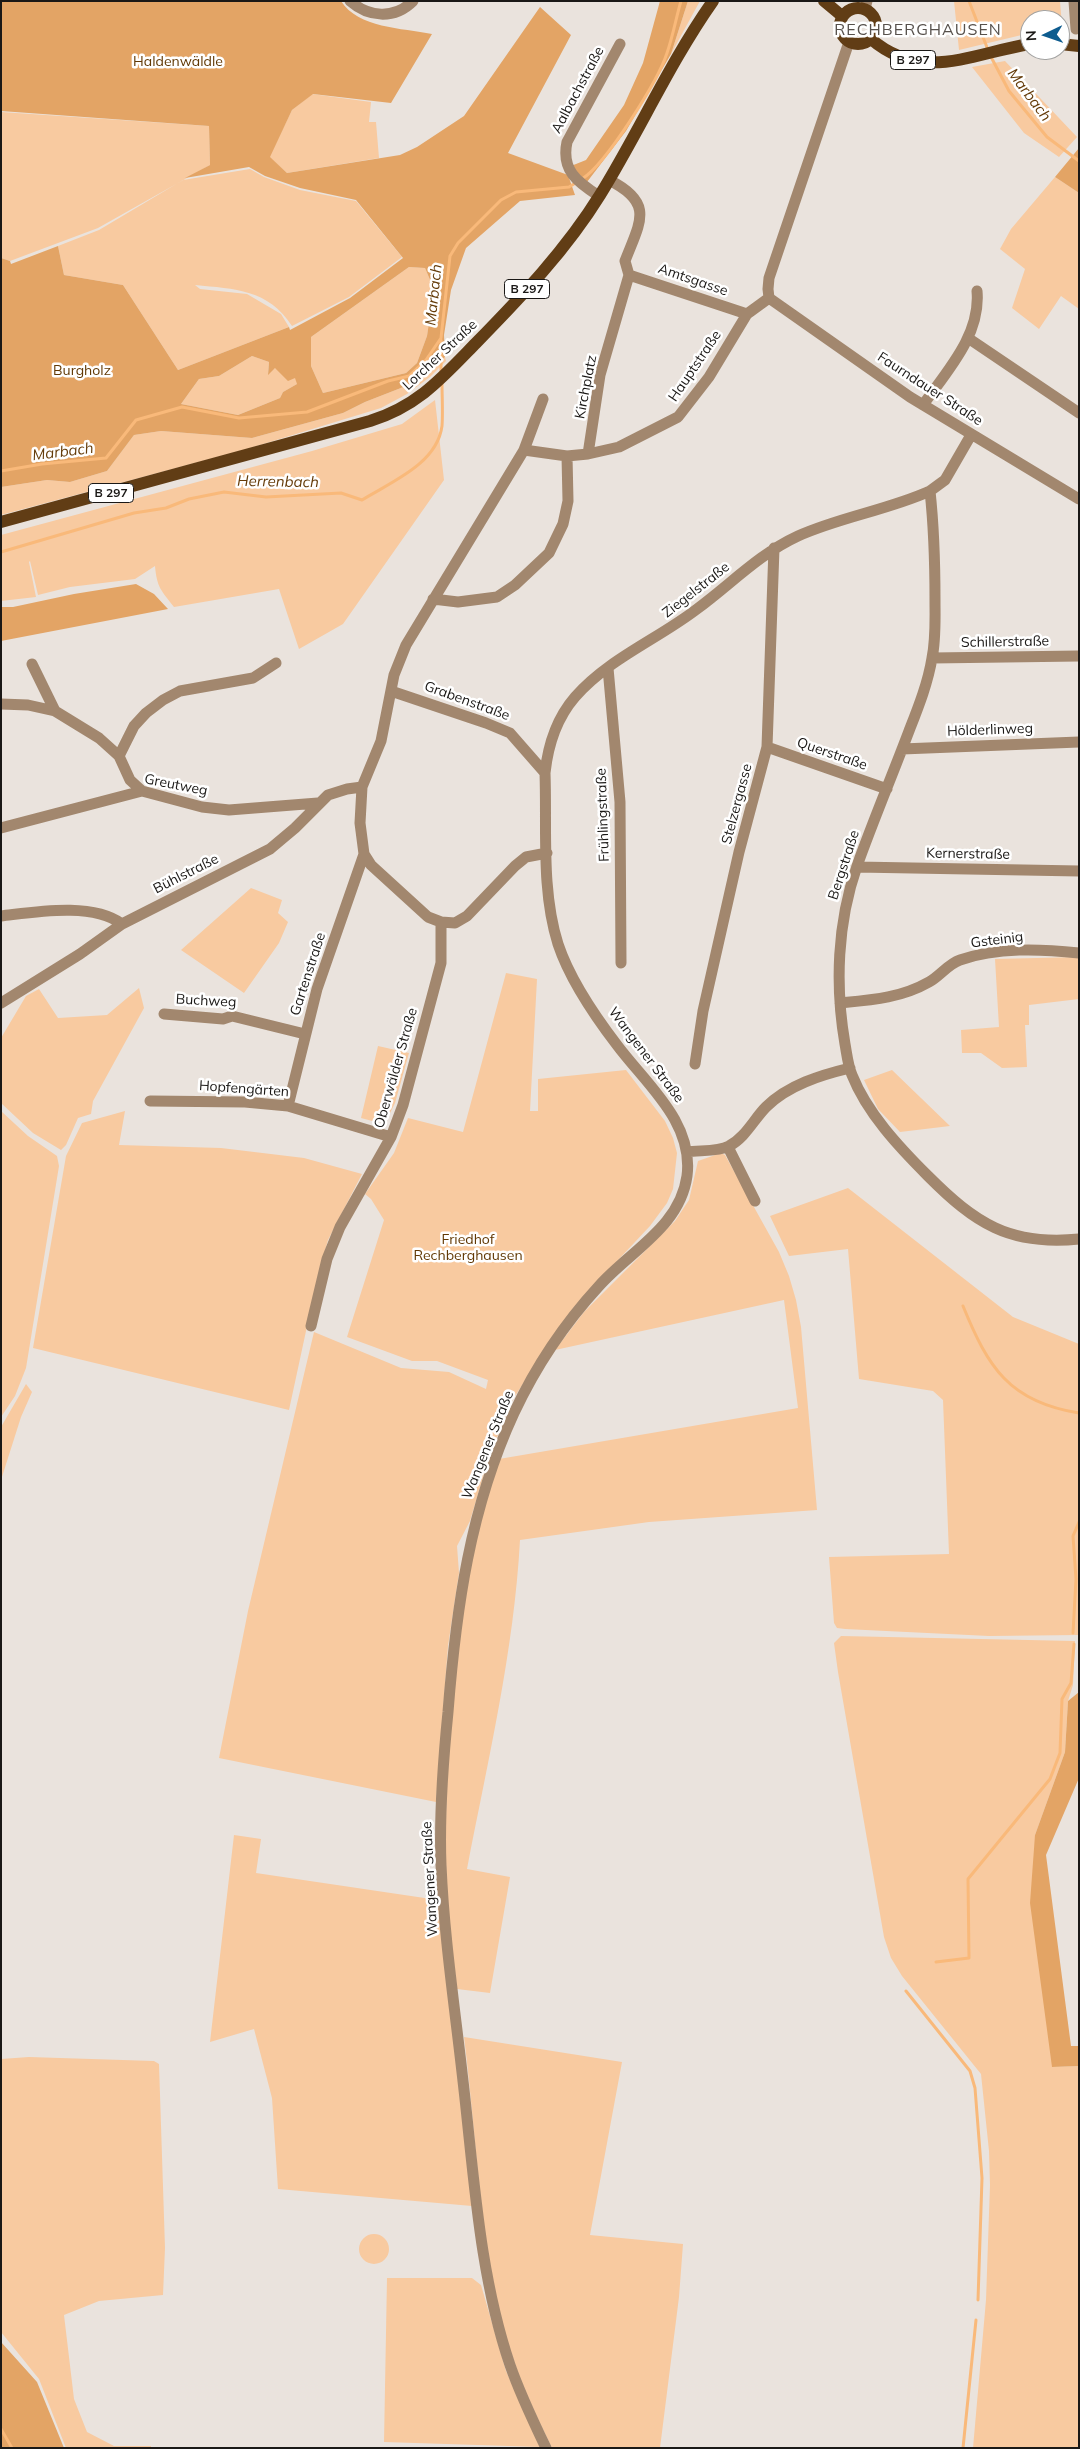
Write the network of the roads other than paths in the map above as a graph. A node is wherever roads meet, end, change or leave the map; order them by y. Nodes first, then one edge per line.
1 (350, 1) edge
2 (413, 1) edge
3 (713, 1) edge
4 (824, 1) edge
5 (1074, 1) edge
6 (866, 5) edge
7 (842, 16) junction
8 (1077, 29) edge
9 (870, 39) junction
10 (849, 42) junction
11 (620, 44) dead end
12 (1020, 46) edge
13 (1077, 46) edge
14 (609, 180) junction
15 (599, 196) junction
16 (629, 275) junction
17 (977, 291) dead end
18 (769, 298) junction
19 (747, 314) junction
20 (968, 338) junction
21 (544, 399) dead end
22 (923, 405) junction
23 (1079, 413) edge
24 (971, 435) junction
25 (524, 450) junction
26 (588, 454) junction
27 (567, 456) junction
28 (930, 491) junction
29 (1079, 499) edge
30 (1, 522) edge
31 (774, 548) junction
32 (433, 599) junction
33 (1079, 656) edge
34 (932, 658) junction
35 (276, 663) dead end
36 (32, 664) dead end
37 (608, 668) junction
38 (391, 691) junction
39 (1, 704) edge
40 (55, 712) junction
41 (1079, 742) edge
42 (767, 747) junction
43 (902, 749) junction
44 (118, 756) junction
45 (545, 773) junction
46 (362, 787) junction
47 (888, 789) junction
48 (142, 791) junction
49 (318, 803) junction
50 (1, 828) edge
51 (547, 853) junction
52 (364, 854) junction
53 (856, 867) junction
54 (1079, 872) edge
55 (1, 916) edge
56 (441, 922) junction
57 (122, 924) junction
58 (1079, 953) edge
59 (621, 963) dead end
60 (1, 1002) edge
61 (840, 1003) junction
62 (164, 1014) dead end
63 (305, 1034) junction
64 (695, 1064) dead end
65 (850, 1068) junction
66 (150, 1101) dead end
67 (288, 1106) junction
68 (391, 1136) junction
69 (728, 1147) junction
70 (687, 1152) junction
71 (755, 1201) dead end
72 (1079, 1239) edge
73 (312, 1326) dead end
74 (546, 2448) edge

1 - 2 street
3 - 14 main road, Lorcher Straße / B 297
4 - 7 main road
5 - 8 street
6 - 7 main road
6 - 9 main road
7 - 10 main road
8 - 13 street
9 - 10 main road
9 - 12 main road, B 297
10 - 18 street
11 - 15 street, Aalbachstraße
14 - 15 main road, Lorcher Straße / B 297
14 - 16 street, Kirchplatz
15 - 30 main road, Lorcher Straße / B 297
16 - 19 street, Amtsgasse
16 - 26 street, Kirchplatz
17 - 20 street
18 - 19 street, Hauptstraße
18 - 22 street, Faurndauer Straße
19 - 26 street, Hauptstraße
20 - 22 street
20 - 23 street
21 - 25 street
22 - 24 street, Faurndauer Straße
24 - 28 street, Ziegelstraße
24 - 29 street, Faurndauer Straße
25 - 27 street, Hauptstraße
25 - 32 street
26 - 27 street, Hauptstraße
27 - 32 street
28 - 31 street, Ziegelstraße
28 - 34 street, Bergstraße
31 - 37 street, Ziegelstraße
31 - 42 street, Stelzergasse
32 - 38 street
33 - 34 street, Schillerstraße
34 - 43 street, Bergstraße
35 - 44 street
36 - 40 street
37 - 45 street, Ziegelstraße
37 - 59 street, Frühlingstraße
38 - 45 street, Grabenstraße
38 - 46 street
39 - 40 street
40 - 44 street
41 - 43 street, Hölderlinweg
42 - 47 street, Querstraße
42 - 64 street, Stelzergasse
43 - 47 street, Bergstraße
44 - 48 street
45 - 51 street, Ziegelstraße
46 - 49 street, Bühlstraße
46 - 52 street
47 - 53 street, Bergstraße
48 - 49 street, Greutweg
48 - 50 street, Greutweg
49 - 57 street, Bühlstraße
51 - 56 street
51 - 70 street, Wangener Straße
52 - 56 street
52 - 63 street, Gartenstraße
53 - 54 street, Kernerstraße
53 - 61 street, Bergstraße
55 - 57 street
56 - 68 street, Oberwälder Straße
57 - 60 street, Bühlstraße
58 - 61 street, Gsteinig
61 - 65 street, Bergstraße
62 - 63 street, Buchweg
63 - 67 street, Gartenstraße
65 - 69 street
65 - 72 street, Bergstraße
66 - 67 street, Hopfengärten
67 - 68 street, Hopfengärten
68 - 73 street, Oberwälder Straße
69 - 70 street
69 - 71 street
70 - 74 street, Wangener Straße

